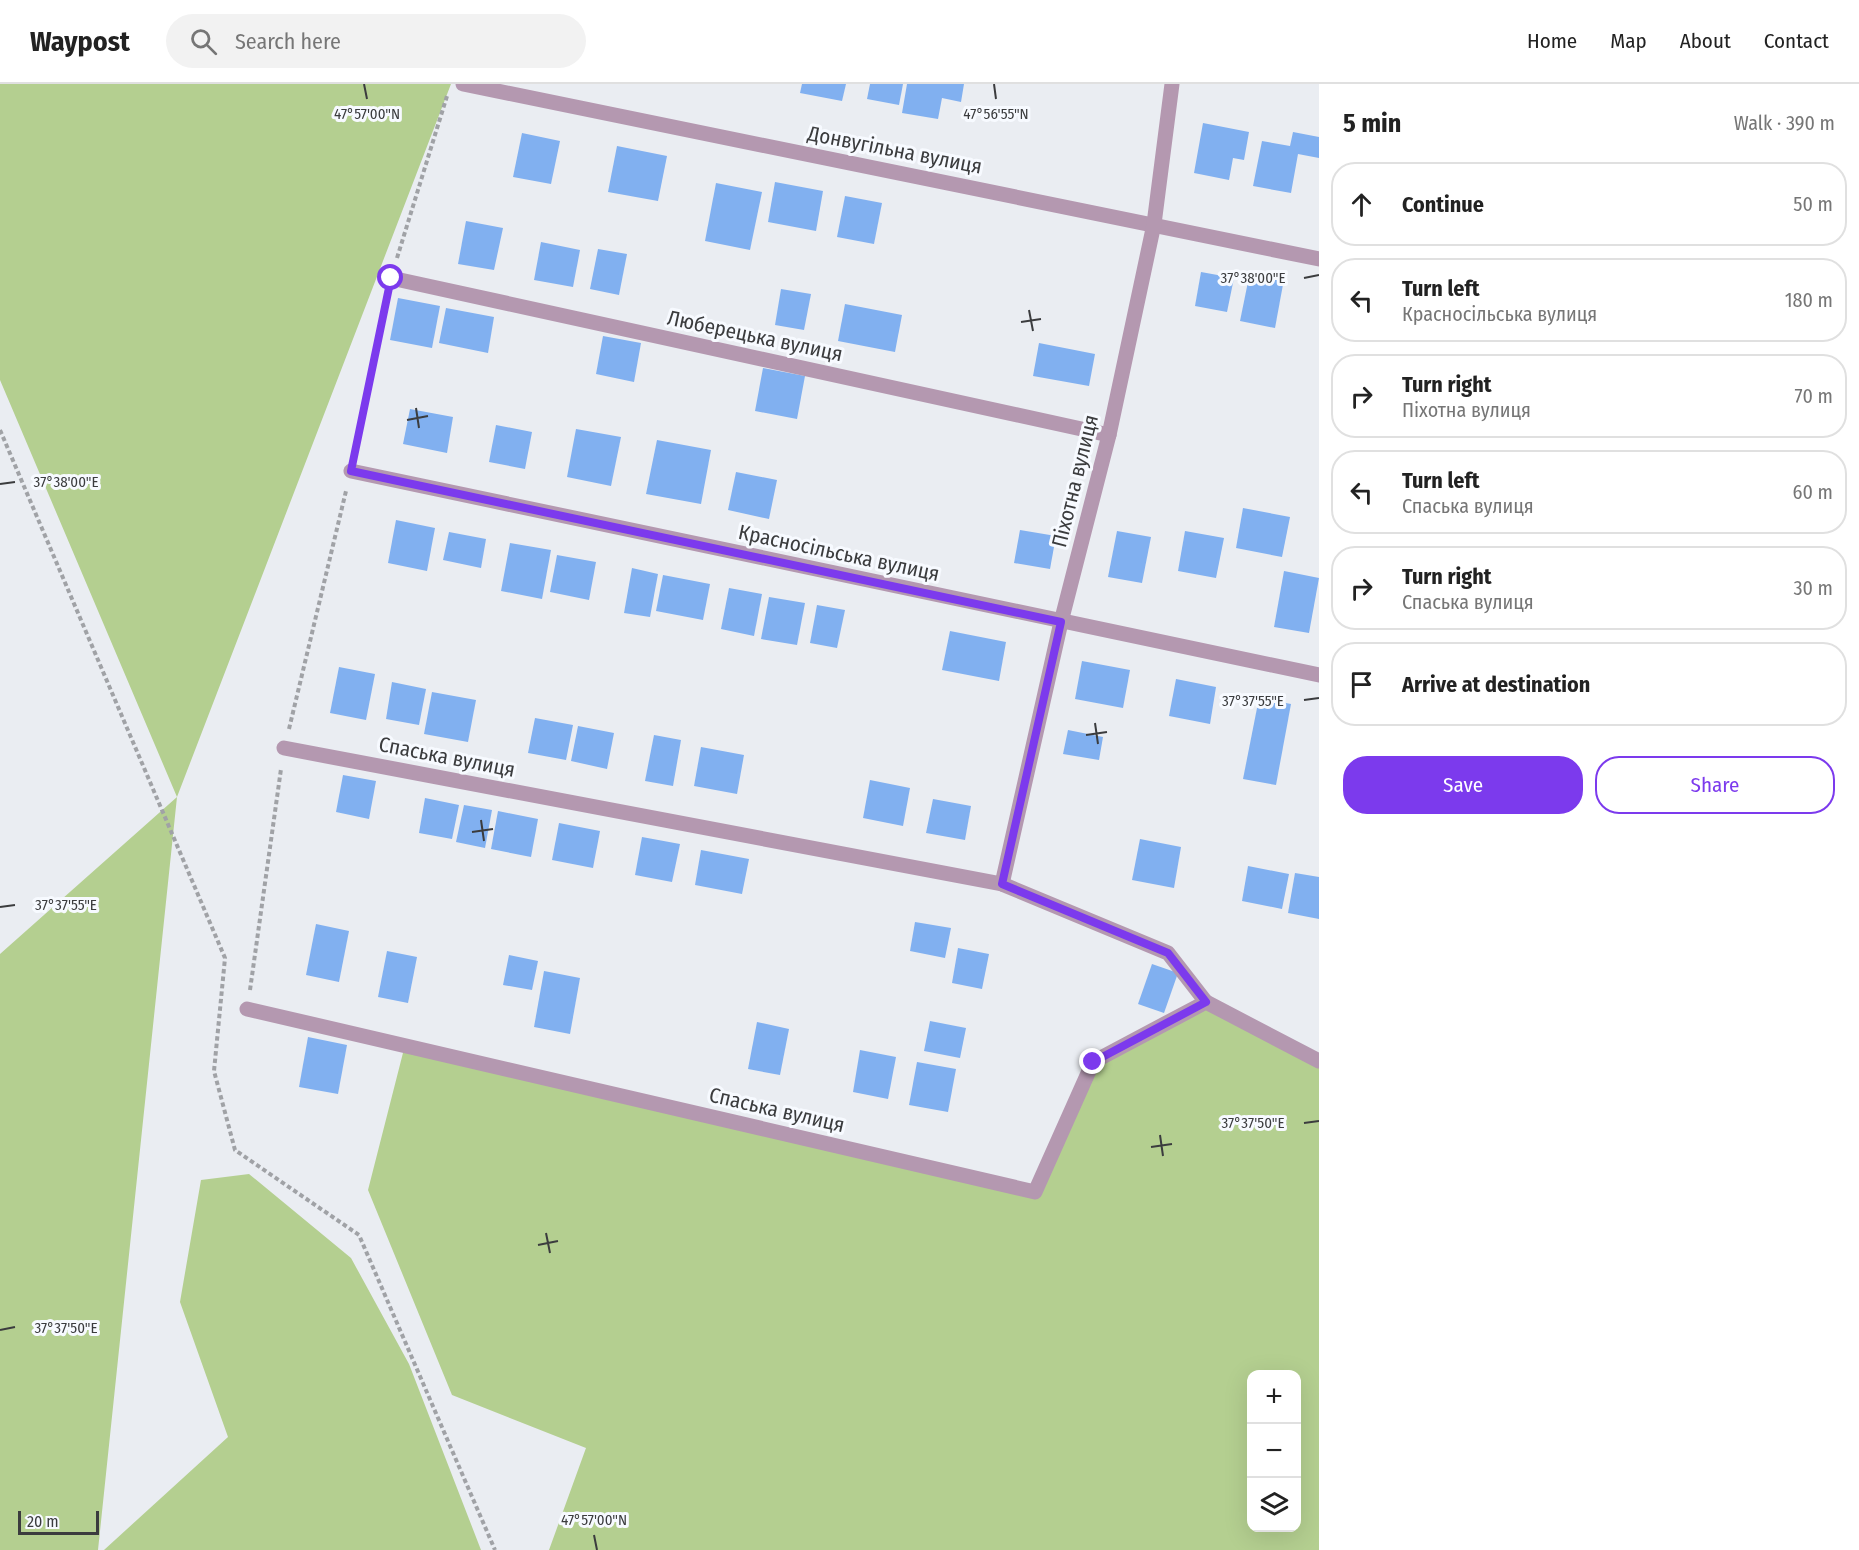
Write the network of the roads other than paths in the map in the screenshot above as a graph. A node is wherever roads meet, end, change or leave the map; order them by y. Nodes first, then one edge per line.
1 (463, 84) edge
2 (1172, 84) edge
3 (1154, 224) junction
4 (1319, 259) edge
5 (391, 278) road end
6 (1109, 435) junction
7 (351, 471) road end
8 (1061, 622) junction
9 (1319, 675) edge
10 (284, 748) road end
11 (1002, 884) junction
12 (1206, 1002) junction
13 (247, 1008) road end
14 (1319, 1061) edge

1 - 3 street, Донвугільна вулиця
2 - 3 street, Піхотна вулиця
3 - 4 street, Донвугільна вулиця
3 - 6 street, Піхотна вулиця
5 - 6 street, Люберецька вулиця
6 - 8 street, Піхотна вулиця
7 - 8 street, Красносільська вулиця
8 - 9 street, Красносільська вулиця
8 - 11 street, Піхотна вулиця
10 - 11 street, Спаська вулиця
11 - 12 street, Спаська вулиця
12 - 13 street, Спаська вулиця
12 - 14 street, Спаська вулиця

